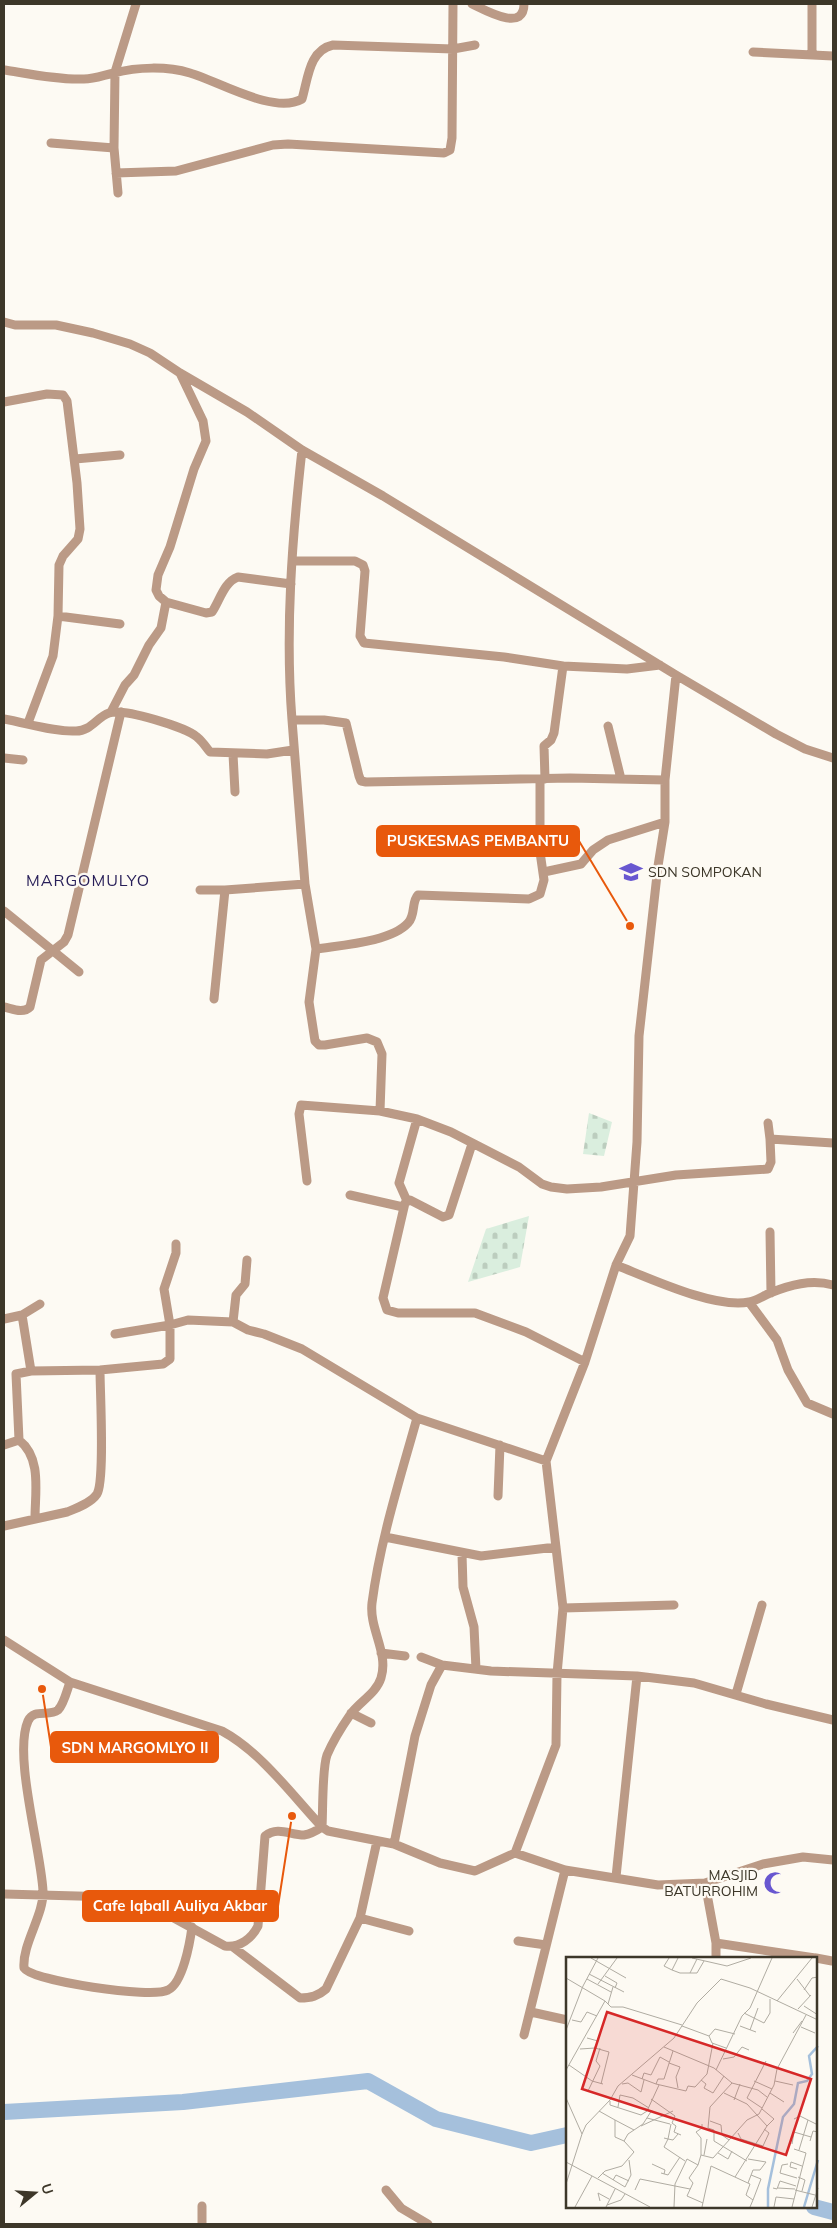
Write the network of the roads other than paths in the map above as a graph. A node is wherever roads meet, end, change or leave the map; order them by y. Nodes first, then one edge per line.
1 (136, 4) edge
2 (454, 4) edge
3 (472, 4) edge
4 (524, 4) edge
5 (812, 4) edge
6 (476, 45) dead end
7 (453, 49) junction
8 (753, 52) dead end
9 (812, 55) junction
10 (833, 56) edge
11 (5, 70) edge
12 (115, 72) junction
13 (51, 143) dead end
14 (114, 148) junction
15 (116, 173) junction
16 (118, 193) dead end
17 (4, 322) edge
18 (180, 373) junction
19 (4, 402) edge
20 (302, 450) junction
21 (120, 456) dead end
22 (75, 459) junction
23 (293, 561) junction
24 (291, 584) junction
25 (166, 602) junction
26 (58, 616) junction
27 (120, 624) dead end
28 (660, 665) junction
29 (563, 666) junction
30 (676, 675) junction
31 (116, 712) junction
32 (4, 719) edge
33 (292, 720) junction
34 (28, 723) junction
35 (608, 726) dead end
36 (293, 750) junction
37 (233, 754) junction
38 (4, 758) edge
39 (833, 758) edge
40 (23, 760) dead end
41 (542, 779) junction
42 (621, 779) junction
43 (665, 780) junction
44 (234, 792) dead end
45 (665, 822) junction
46 (488, 847) dead end
47 (540, 852) junction
48 (544, 872) junction
49 (305, 884) junction
50 (200, 890) dead end
51 (225, 890) junction
52 (4, 911) edge
53 (316, 949) junction
54 (53, 950) junction
55 (79, 972) dead end
56 (214, 999) dead end
57 (4, 1007) edge
58 (380, 1111) junction
59 (417, 1119) junction
60 (768, 1123) dead end
61 (770, 1139) junction
62 (833, 1143) edge
63 (472, 1144) junction
64 (306, 1181) dead end
65 (633, 1183) junction
66 (350, 1195) dead end
67 (405, 1204) junction
68 (770, 1232) dead end
69 (176, 1244) dead end
70 (247, 1260) dead end
71 (616, 1265) junction
72 (833, 1285) edge
73 (771, 1293) junction
74 (749, 1302) junction
75 (40, 1304) dead end
76 (22, 1315) junction
77 (4, 1319) edge
78 (232, 1322) junction
79 (170, 1325) junction
80 (115, 1334) dead end
81 (586, 1362) junction
82 (100, 1370) junction
83 (31, 1371) junction
84 (833, 1414) edge
85 (417, 1418) junction
86 (19, 1440) junction
87 (4, 1445) edge
88 (500, 1445) junction
89 (546, 1461) junction
90 (498, 1496) dead end
91 (36, 1518) junction
92 (4, 1526) edge
93 (385, 1537) junction
94 (556, 1547) junction
95 (462, 1554) junction
96 (762, 1604) dead end
97 (674, 1605) dead end
98 (564, 1608) junction
99 (4, 1640) edge
100 (381, 1653) junction
101 (405, 1656) dead end
102 (421, 1657) dead end
103 (442, 1664) junction
104 (476, 1669) junction
105 (557, 1674) junction
106 (637, 1676) junction
107 (70, 1682) junction
108 (736, 1694) junction
109 (351, 1713) junction
110 (833, 1720) edge
111 (371, 1723) dead end
112 (322, 1827) junction
113 (377, 1841) junction
114 (394, 1844) junction
115 (515, 1853) junction
116 (833, 1860) edge
117 (565, 1870) junction
118 (616, 1877) junction
119 (705, 1883) junction
120 (4, 1894) edge
121 (44, 1894) junction
122 (360, 1918) junction
123 (192, 1928) junction
124 (409, 1931) dead end
125 (518, 1941) dead end
126 (716, 1943) junction
127 (546, 1946) junction
128 (233, 1947) junction
129 (716, 1957) edge
130 (809, 1957) edge
131 (817, 1958) edge
132 (832, 1960) dead end
133 (531, 2012) junction
134 (566, 2020) edge
135 (524, 2035) dead end
136 (386, 2190) dead end
137 (202, 2206) dead end
138 (202, 2224) edge
139 (428, 2224) edge

1 - 12 street
2 - 7 street
3 - 4 street
5 - 9 street
6 - 7 street
7 - 12 street
7 - 15 street
8 - 9 street
9 - 10 street
11 - 12 street
12 - 14 street
13 - 14 street
14 - 15 street
15 - 16 street
17 - 18 street
18 - 20 street
18 - 25 street
19 - 22 street
20 - 23 street
20 - 28 street
21 - 22 street
22 - 26 street
23 - 24 street
23 - 29 street
24 - 25 street
24 - 33 street
25 - 31 street
26 - 27 street
26 - 34 street
28 - 29 street
28 - 30 street
29 - 41 street
30 - 39 street
30 - 43 street
31 - 34 street
31 - 37 street
31 - 54 street
32 - 34 street
33 - 36 street
33 - 41 street
35 - 42 street
36 - 37 street
36 - 49 street
37 - 44 street
38 - 40 street
41 - 42 street
41 - 47 street
42 - 43 street
43 - 45 street
45 - 48 street
45 - 65 street
46 - 47 street
47 - 48 street
48 - 53 street
49 - 51 street
49 - 53 street
50 - 51 street
51 - 56 street
52 - 54 street
53 - 58 street
54 - 55 street
54 - 57 street
58 - 59 street
58 - 64 street
59 - 63 street
59 - 67 street
60 - 61 street
61 - 62 street
61 - 65 street
63 - 65 street
63 - 67 street
65 - 71 street
66 - 67 street
67 - 81 street
68 - 73 street
69 - 79 street
70 - 78 street
71 - 74 street
71 - 81 street
72 - 73 street
73 - 74 street
74 - 84 street
75 - 76 street
76 - 77 street
76 - 83 street
78 - 79 street
78 - 85 street
79 - 80 street
79 - 82 street
81 - 89 street
82 - 83 street
82 - 91 street
83 - 86 street
85 - 88 street
85 - 93 street
86 - 87 street
86 - 91 street
88 - 89 street
88 - 90 street
89 - 94 street
91 - 92 street
93 - 95 street
93 - 100 street
94 - 95 street
94 - 98 street
95 - 104 street
96 - 108 street
97 - 98 street
98 - 105 street
99 - 107 street
100 - 101 street
100 - 109 street
102 - 103 street
103 - 104 street
103 - 114 street
104 - 105 street
105 - 106 street
105 - 115 street
106 - 108 street
106 - 118 street
107 - 112 street
107 - 121 street
108 - 110 street
109 - 111 street
109 - 112 street
112 - 113 street
112 - 128 street
113 - 114 street
113 - 122 street
114 - 115 street
115 - 117 street
116 - 119 street
117 - 118 street
117 - 127 street
118 - 119 street
119 - 126 street
120 - 121 street
121 - 123 street
121 - 123 street
122 - 124 street
122 - 128 street
123 - 128 street
125 - 127 street
126 - 129 street
126 - 130 street
127 - 133 street
131 - 132 street
133 - 134 street
133 - 135 street
136 - 139 street
137 - 138 street

